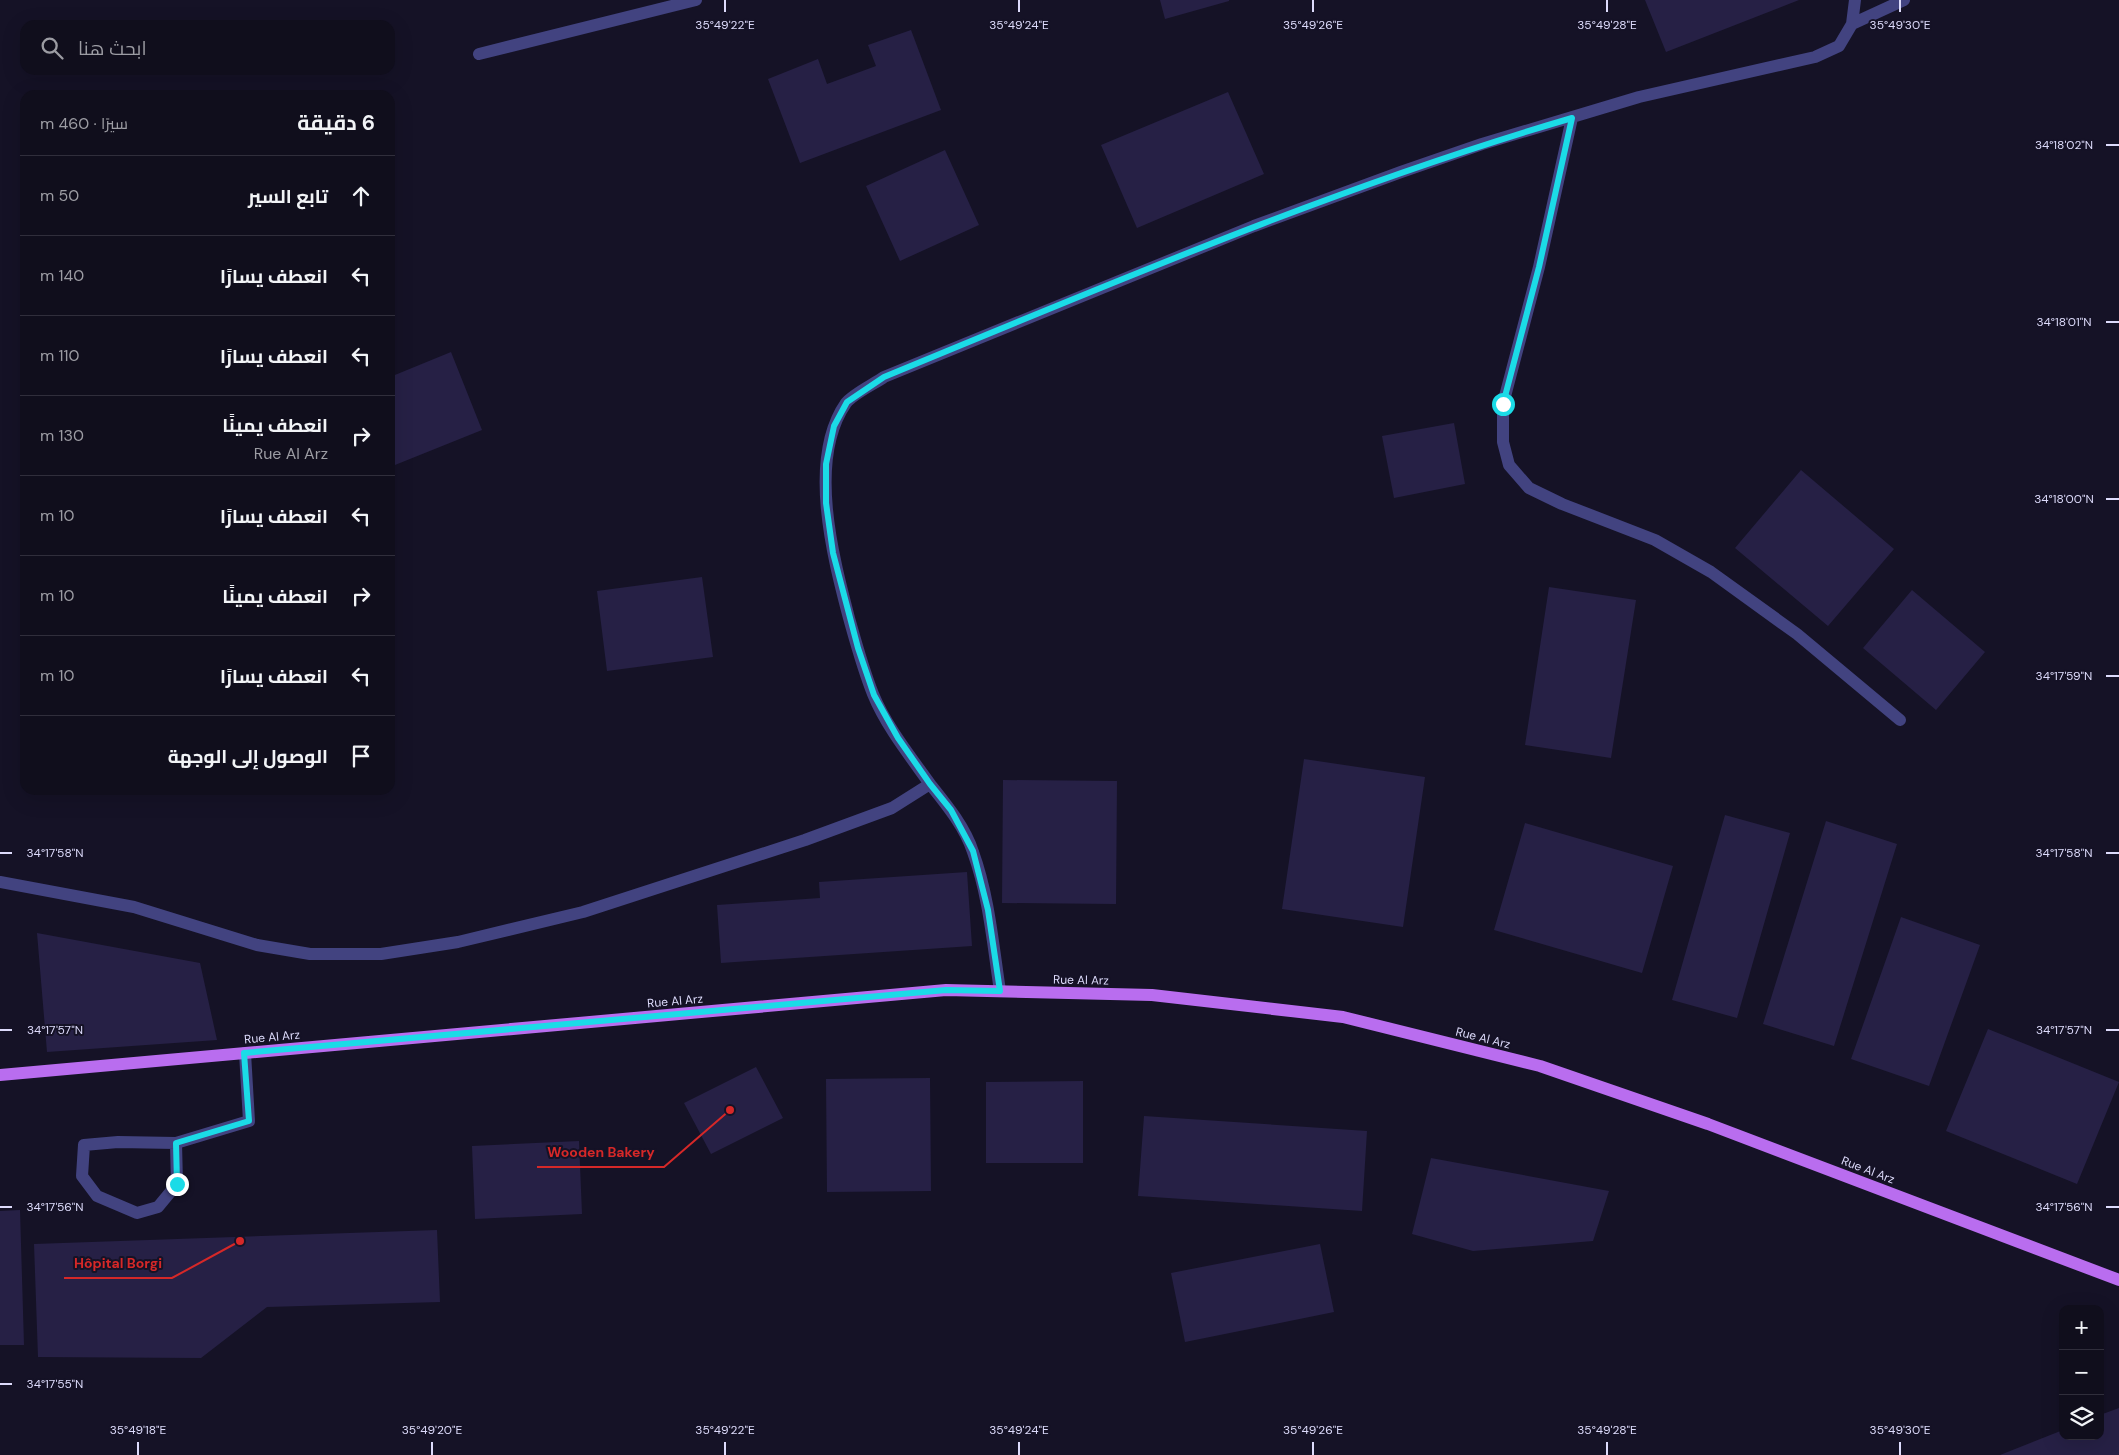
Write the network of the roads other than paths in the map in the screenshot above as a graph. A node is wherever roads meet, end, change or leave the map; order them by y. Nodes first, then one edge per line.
1 (696, 0) edge
2 (1855, 0) edge
3 (1904, 0) edge
4 (1852, 24) junction
5 (479, 54) dead end
6 (1572, 118) junction
7 (1900, 720) dead end
8 (930, 784) junction
9 (0, 882) edge
10 (1000, 991) junction
11 (244, 1053) junction
12 (0, 1075) edge
13 (176, 1143) junction
14 (2119, 1280) edge

1 - 5 street
2 - 4 street
3 - 4 street
4 - 6 street
6 - 7 street
6 - 8 street
8 - 9 street
8 - 10 street
10 - 11 main road, Rue Al Arz
10 - 14 main road, Rue Al Arz
11 - 12 main road, Rue Al Arz
11 - 13 street
13 - 13 street

